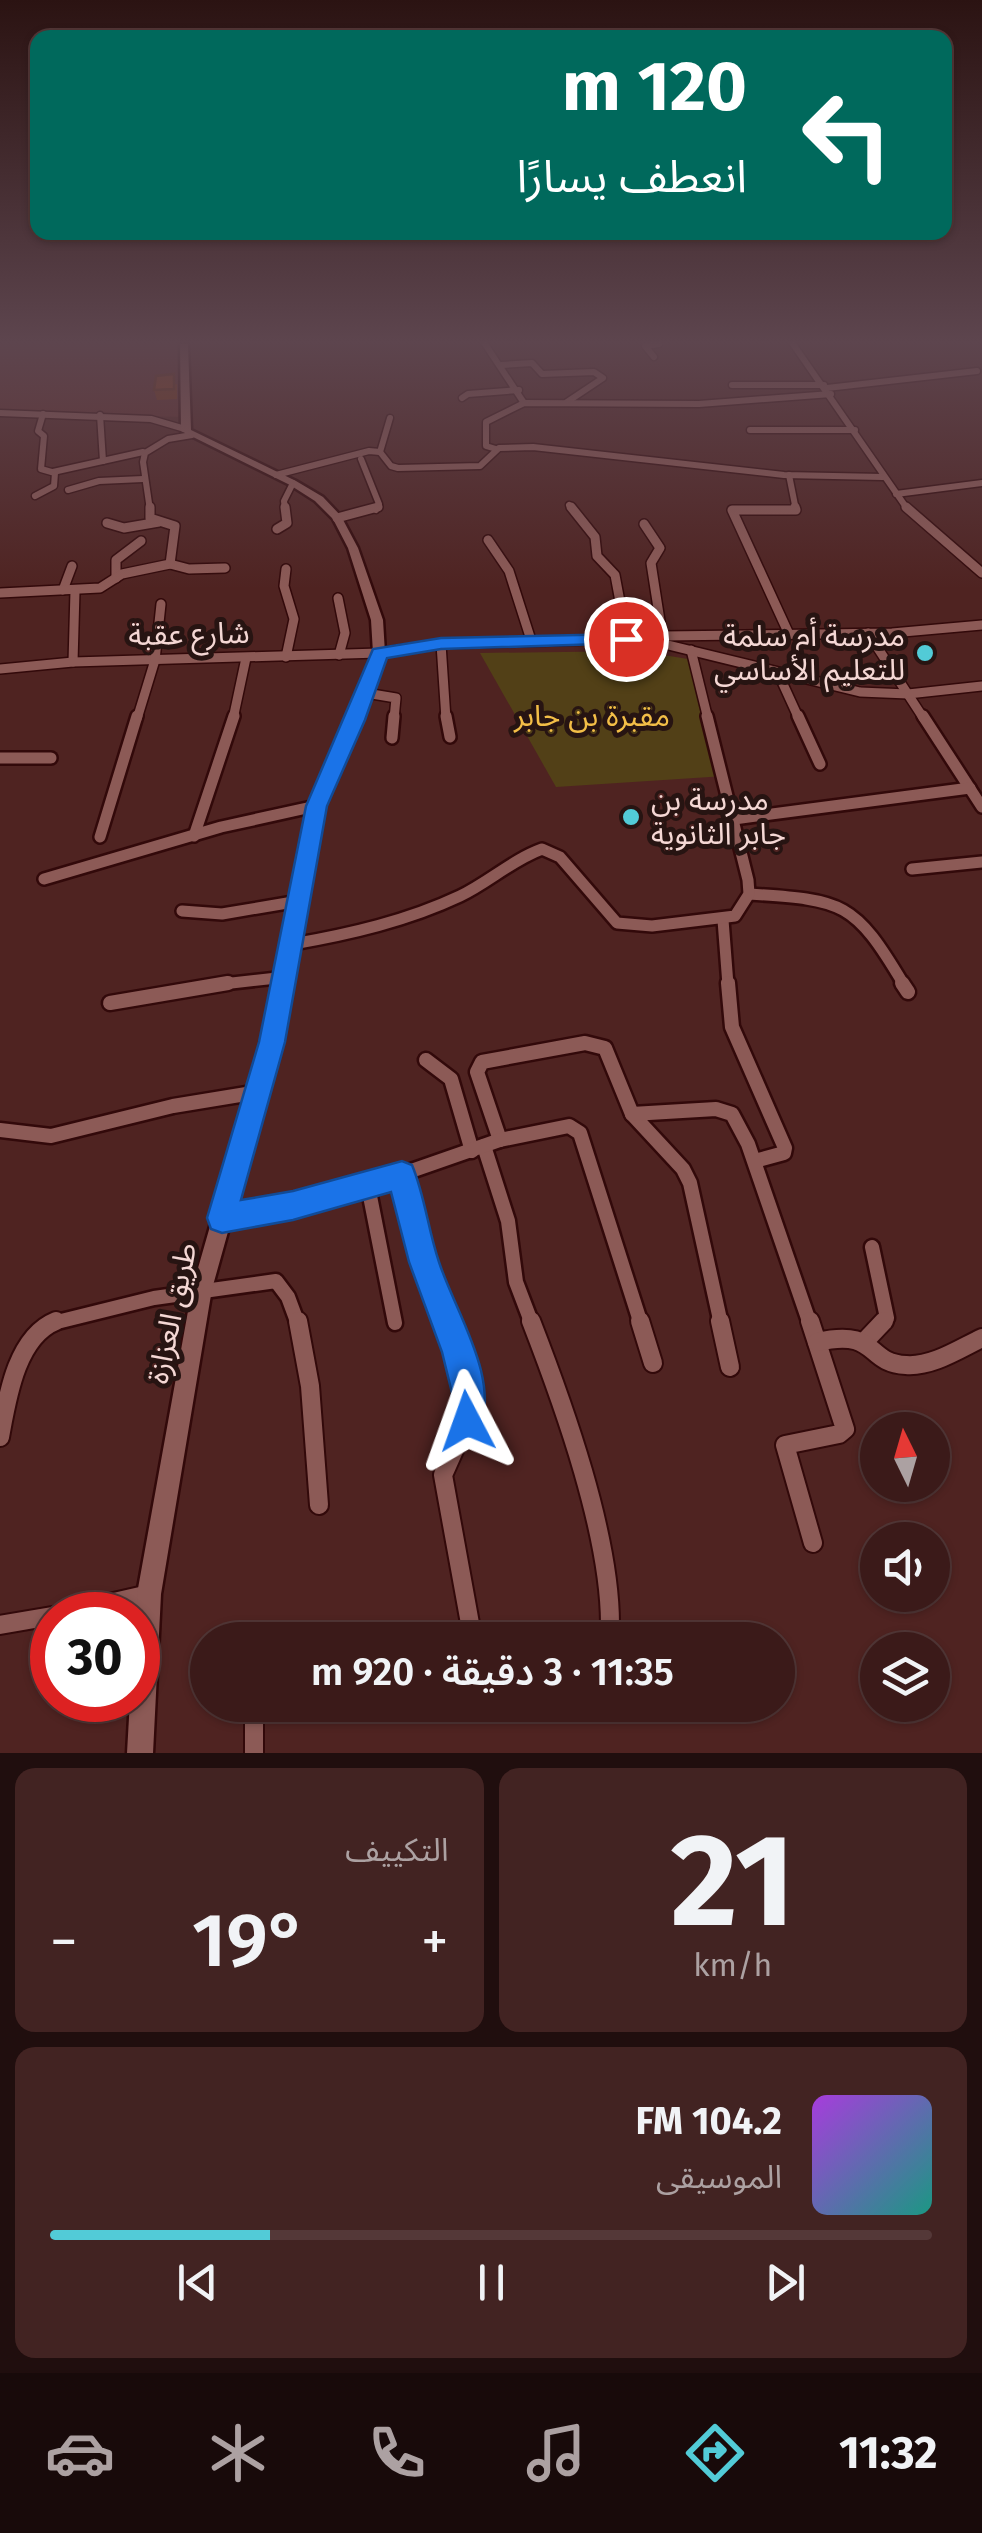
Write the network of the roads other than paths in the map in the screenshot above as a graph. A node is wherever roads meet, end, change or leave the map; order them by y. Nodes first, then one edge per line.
1 (40, 426) edge
2 (101, 426) edge
3 (177, 426) edge
4 (188, 426) edge
5 (388, 426) edge
6 (486, 426) edge
7 (852, 426) edge
8 (750, 430) dead end
9 (855, 430) junction
10 (188, 432) junction
11 (496, 448) junction
12 (143, 452) junction
13 (380, 452) junction
14 (361, 459) dead end
15 (103, 460) junction
16 (53, 472) junction
17 (789, 475) junction
18 (883, 476) junction
19 (144, 479) junction
20 (285, 479) junction
21 (982, 484) edge
22 (68, 490) dead end
23 (896, 494) junction
24 (35, 496) dead end
25 (569, 505) dead end
26 (337, 518) junction
27 (159, 522) junction
28 (107, 523) dead end
29 (644, 524) dead end
30 (277, 529) dead end
31 (488, 540) dead end
32 (141, 541) dead end
33 (170, 564) junction
34 (72, 566) dead end
35 (224, 568) dead end
36 (286, 570) dead end
37 (982, 572) edge
38 (116, 578) junction
39 (63, 590) junction
40 (75, 592) junction
41 (0, 593) edge
42 (338, 598) dead end
43 (161, 604) dead end
44 (982, 625) edge
45 (788, 632) junction
46 (868, 633) junction
47 (626, 639) junction
48 (531, 640) junction
49 (664, 640) junction
50 (441, 644) junction
51 (692, 650) junction
52 (380, 653) junction
53 (340, 655) junction
54 (286, 656) junction
55 (246, 658) junction
56 (155, 660) junction
57 (73, 662) junction
58 (0, 668) edge
59 (778, 673) junction
60 (982, 686) edge
61 (366, 693) junction
62 (908, 694) junction
63 (450, 737) dead end
64 (392, 738) dead end
65 (0, 758) edge
66 (50, 758) dead end
67 (820, 764) dead end
68 (970, 788) junction
69 (316, 806) junction
70 (982, 807) edge
71 (734, 819) junction
72 (194, 836) junction
73 (100, 837) dead end
74 (982, 862) edge
75 (912, 868) dead end
76 (44, 879) dead end
77 (749, 894) junction
78 (299, 900) junction
79 (182, 911) dead end
80 (722, 920) junction
81 (293, 944) junction
82 (286, 978) junction
83 (908, 992) dead end
84 (110, 1003) dead end
85 (426, 1060) dead end
86 (258, 1092) junction
87 (632, 1114) junction
88 (0, 1130) edge
89 (486, 1146) junction
90 (754, 1162) junction
91 (402, 1175) junction
92 (368, 1186) junction
93 (222, 1218) junction
94 (872, 1247) dead end
95 (202, 1289) junction
96 (395, 1323) dead end
97 (982, 1338) edge
98 (866, 1340) junction
99 (817, 1342) junction
100 (653, 1363) dead end
101 (730, 1367) dead end
102 (0, 1438) edge
103 (319, 1505) dead end
104 (813, 1542) dead end
105 (149, 1592) edge
106 (30, 1620) edge
107 (470, 1622) edge
108 (610, 1622) edge
109 (0, 1625) edge
110 (140, 1722) edge
111 (254, 1722) edge
112 (138, 1752) edge
113 (254, 1753) edge

1 - 16 street
2 - 15 street
3 - 10 street
4 - 10 street
5 - 13 street
6 - 11 street
7 - 9 street
8 - 9 street
9 - 18 street
10 - 12 street
10 - 20 street, طريق العزازة
11 - 13 street
11 - 17 street
12 - 15 street
12 - 19 street
13 - 20 street
14 - 26 street
15 - 16 street
16 - 24 street
17 - 18 street
17 - 45 street
18 - 23 street
19 - 22 street
19 - 27 street
20 - 26 street, طريق العزازة
20 - 30 street
21 - 23 street
23 - 37 street
25 - 47 street
26 - 52 street, طريق العزازة
27 - 28 street
27 - 33 street
29 - 49 street
31 - 48 street
32 - 38 street
33 - 35 street
33 - 38 street
34 - 39 street
36 - 54 street
38 - 40 street
39 - 40 street
39 - 41 street
40 - 57 street
42 - 53 street
43 - 56 street
44 - 46 street
45 - 46 street
45 - 49 street
46 - 62 street
47 - 48 street, شارع عقبة
47 - 49 street, شارع عقبة
48 - 50 street, شارع عقبة
49 - 51 street
50 - 52 street, شارع عقبة
50 - 63 street
51 - 59 street
51 - 71 street
52 - 53 street, شارع عقبة
52 - 61 street, طريق العزازة
53 - 54 street, شارع عقبة
54 - 55 street, شارع عقبة
55 - 56 street, شارع عقبة
55 - 72 street
56 - 57 street, شارع عقبة
56 - 73 street
57 - 58 street, شارع عقبة
59 - 62 street
59 - 67 street
60 - 62 street
61 - 64 street
61 - 69 street, طريق العزازة
62 - 68 street
65 - 66 street
68 - 70 street
68 - 71 street
69 - 72 street
69 - 78 street, طريق العزازة
71 - 77 street
72 - 76 street
74 - 75 street
77 - 80 street
77 - 83 street
78 - 79 street
78 - 81 street, طريق العزازة
80 - 81 street
80 - 90 street
81 - 82 street, طريق العزازة
82 - 84 street
82 - 86 street, طريق العزازة
85 - 89 street
86 - 88 street
86 - 93 street, طريق العزازة
87 - 89 street
87 - 90 street
87 - 101 street
89 - 91 street
89 - 100 street
89 - 108 street
90 - 99 street
91 - 92 street
91 - 107 street
92 - 93 street
92 - 96 street
93 - 95 street, طريق العزازة
94 - 98 street
95 - 102 street
95 - 103 street
95 - 105 street, طريق العزازة
97 - 98 street
98 - 99 street
99 - 104 street
106 - 109 street
110 - 112 street, طريق العزازة
111 - 113 street

